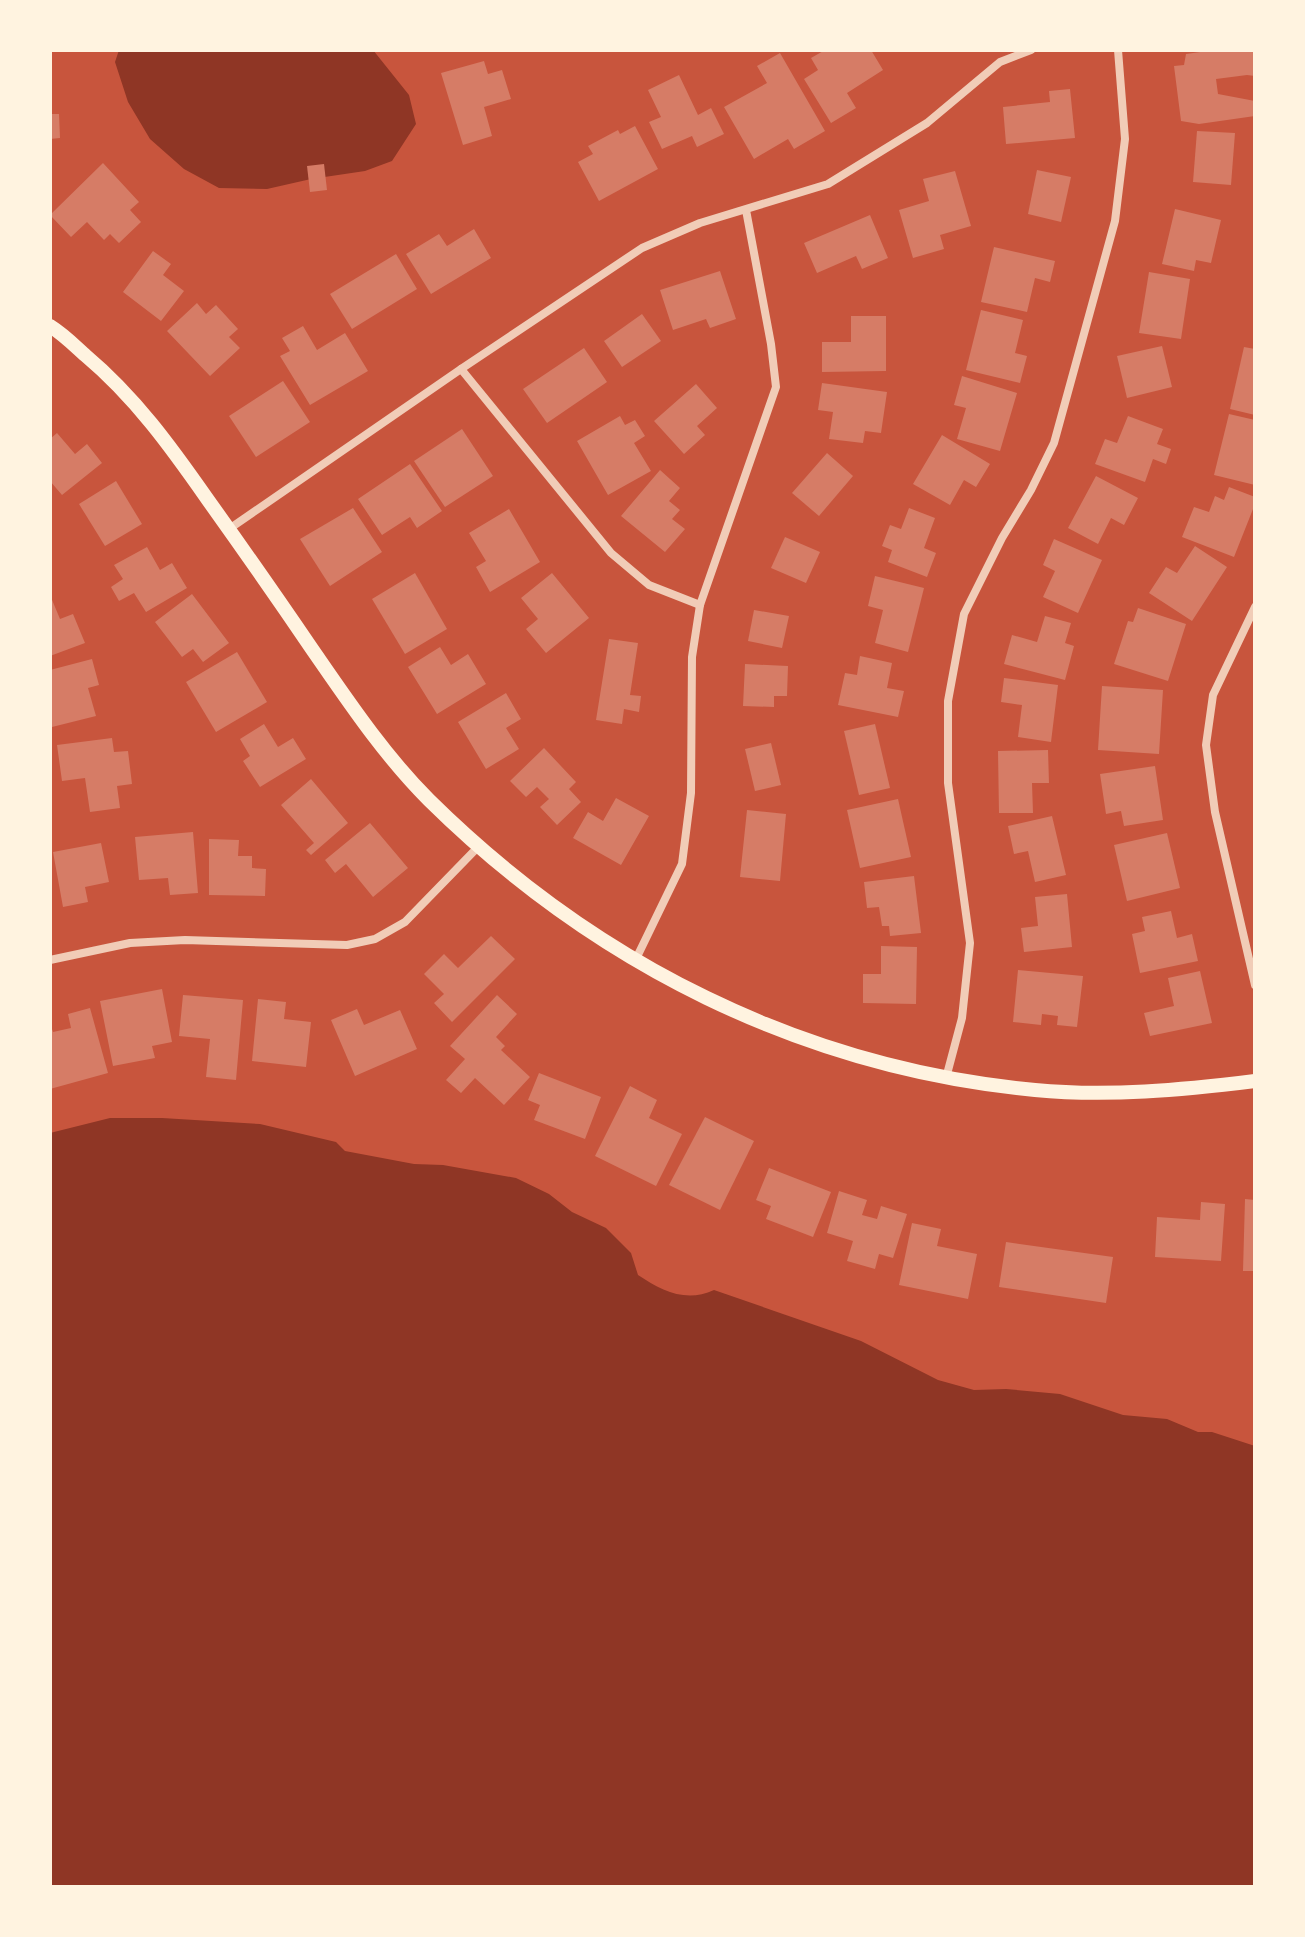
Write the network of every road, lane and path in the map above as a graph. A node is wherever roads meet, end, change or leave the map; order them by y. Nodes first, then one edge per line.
1 (1031, 50) edge
2 (1118, 50) edge
3 (746, 210) junction
4 (50, 326) edge
5 (461, 369) junction
6 (229, 529) junction
7 (700, 605) junction
8 (1255, 607) edge
9 (479, 846) junction
10 (50, 960) edge
11 (635, 961) junction
12 (1255, 985) edge
13 (946, 1078) junction
14 (1255, 1081) edge

1 - 3 street
2 - 13 street
3 - 5 street
3 - 7 street
4 - 6 main road
5 - 6 street
5 - 7 street
6 - 9 main road
7 - 11 street
8 - 12 street
9 - 10 street
9 - 11 main road
11 - 13 main road
13 - 14 main road

